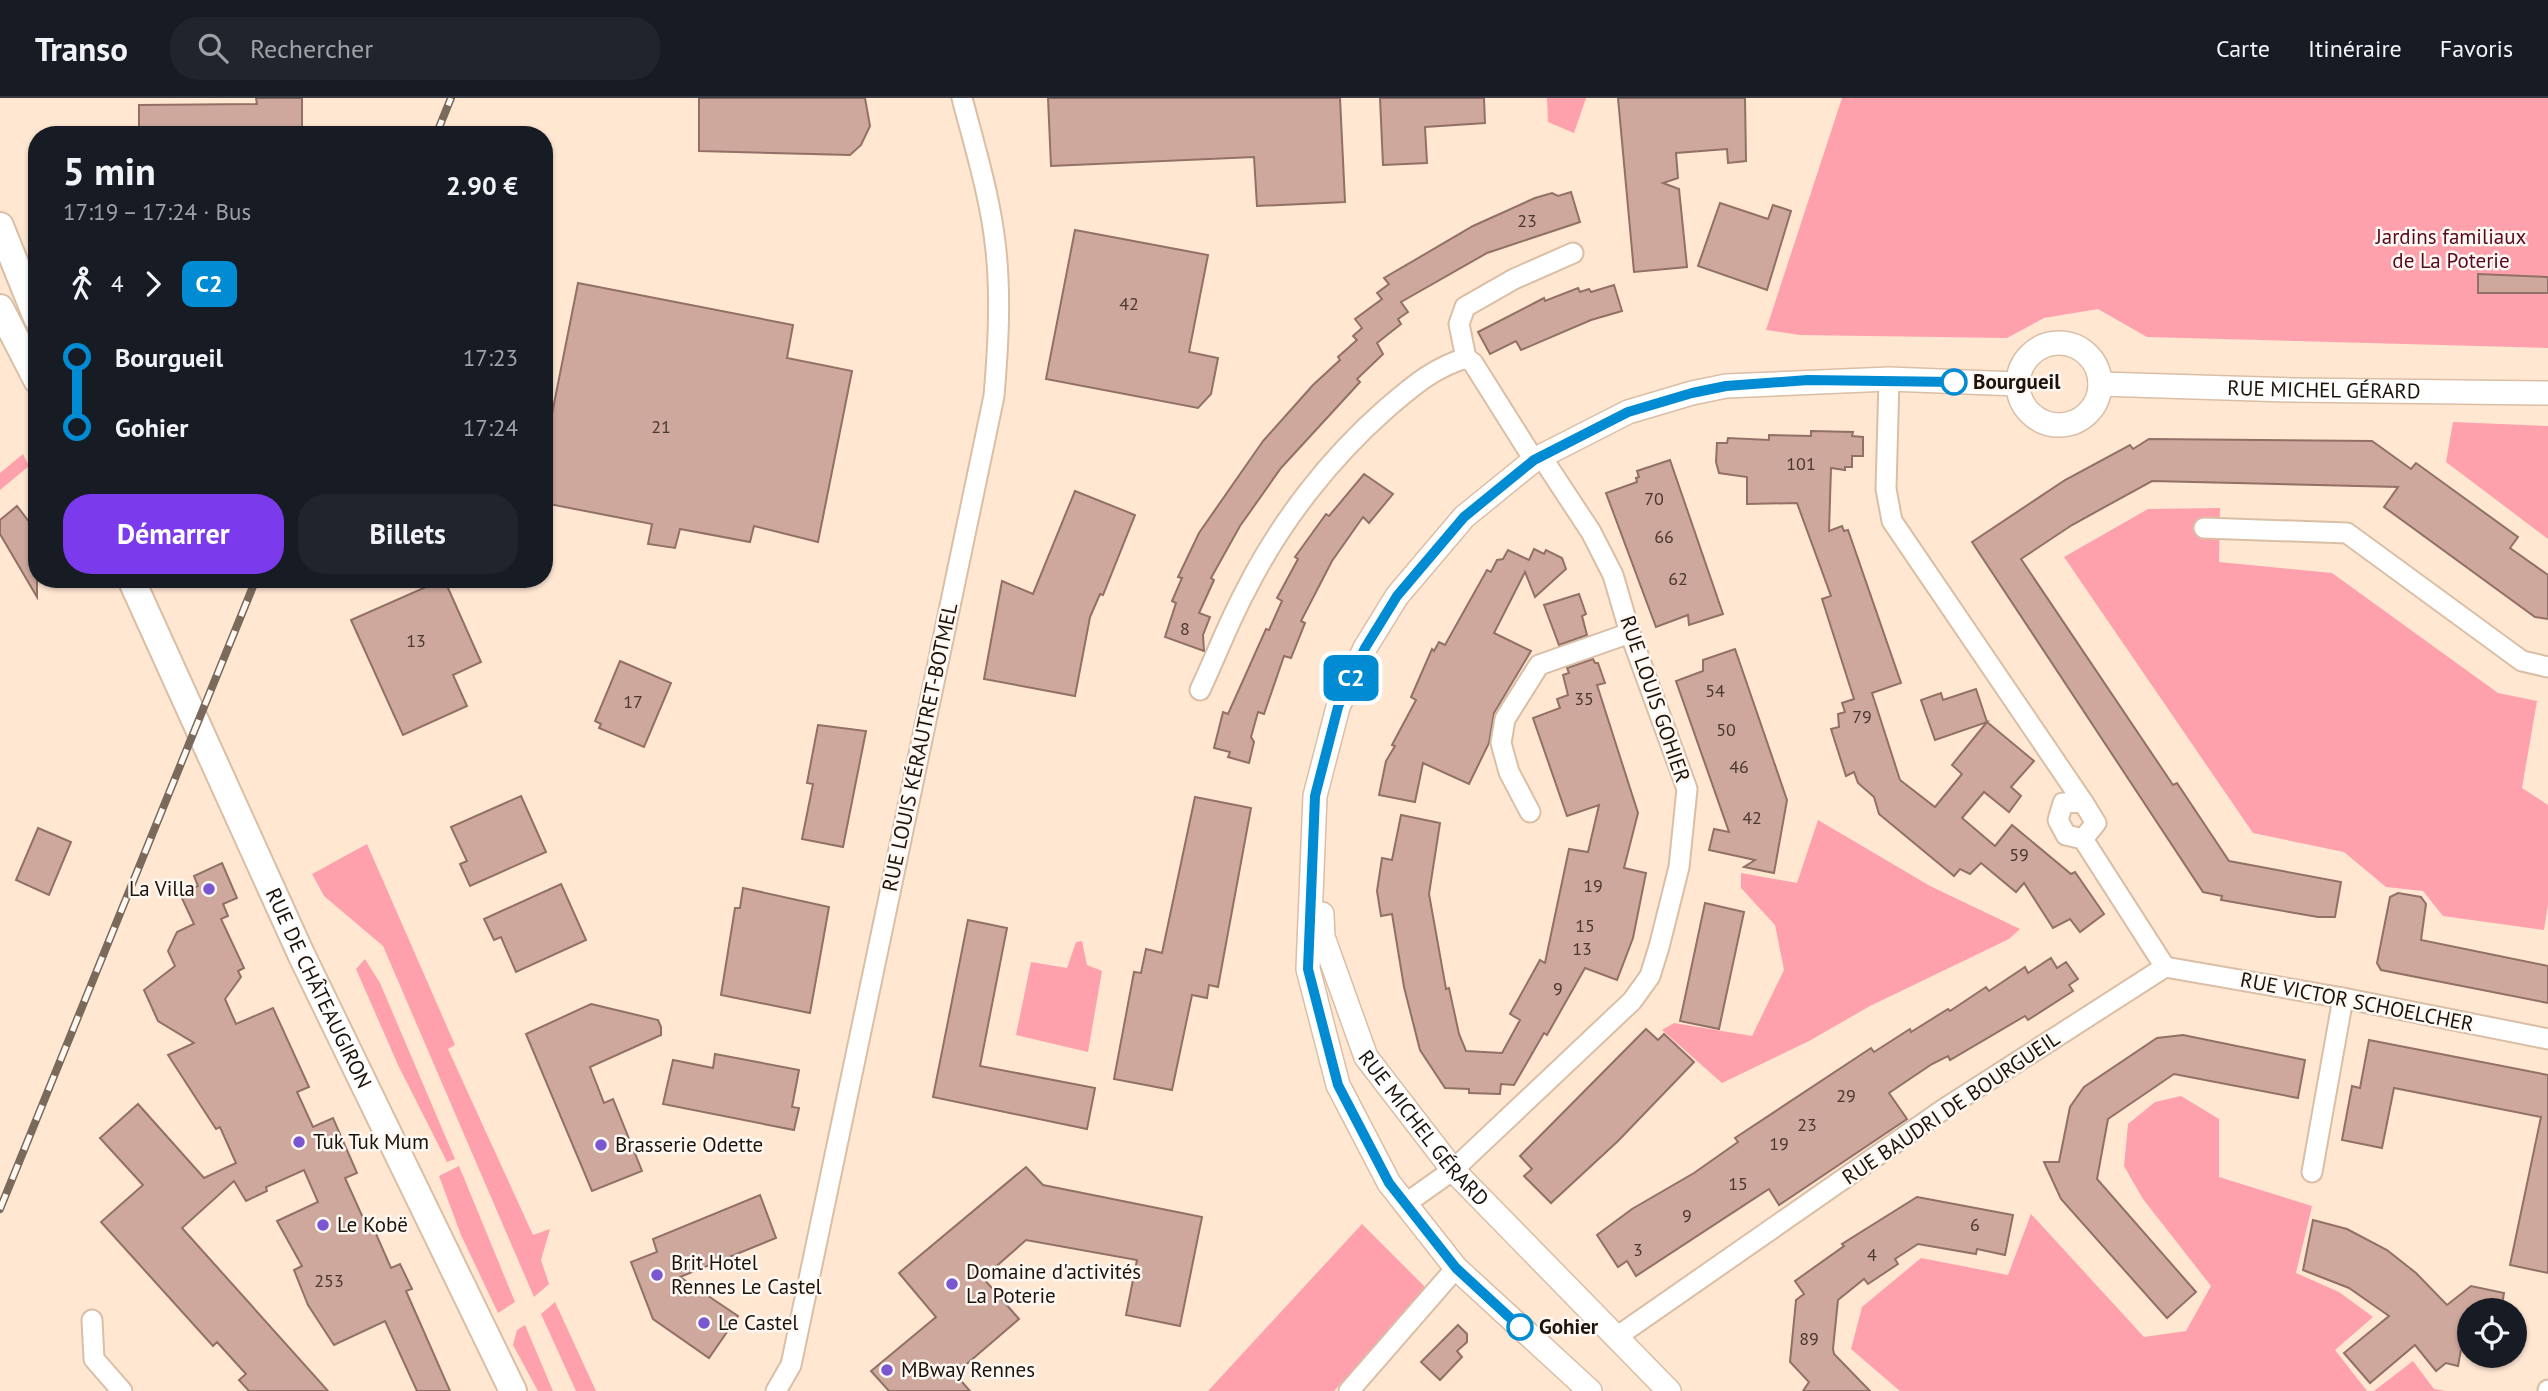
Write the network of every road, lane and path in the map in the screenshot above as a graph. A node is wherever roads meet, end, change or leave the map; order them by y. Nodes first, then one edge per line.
1 (962, 98) edge
2 (0, 226) edge
3 (1573, 253) dead end
4 (28, 296) edge
5 (0, 309) edge
6 (1466, 358) junction
7 (28, 363) edge
8 (1889, 379) junction
9 (2017, 384) junction
10 (2100, 384) junction
11 (2548, 393) edge
12 (1538, 458) junction
13 (2204, 528) dead end
14 (135, 588) edge
15 (1630, 633) junction
16 (2548, 667) edge
17 (1200, 690) dead end
18 (1315, 796) junction
19 (2083, 802) junction
20 (1530, 811) dead end
21 (2083, 839) junction
22 (2165, 967) junction
23 (2343, 998) junction
24 (2548, 1039) edge
25 (1453, 1170) junction
26 (2312, 1172) dead end
27 (1405, 1203) junction
28 (1456, 1268) junction
29 (92, 1320) dead end
30 (1615, 1338) junction
31 (122, 1391) edge
32 (513, 1391) edge
33 (776, 1391) edge
34 (1349, 1391) edge
35 (1590, 1391) edge
36 (1669, 1391) edge

1 - 33 street, RUE LOUIS KÉRAUTRET-BOTMEL
2 - 4 main road
3 - 6 street
5 - 7 main road
6 - 12 street, RUE LOUIS GOHIER
6 - 17 street
8 - 9 street, RUE MICHEL GÉRARD
8 - 12 street, RUE MICHEL GÉRARD
8 - 19 street
9 - 10 street
9 - 10 street
10 - 11 street, RUE MICHEL GÉRARD
12 - 15 street, RUE LOUIS GOHIER
12 - 18 street, RUE MICHEL GÉRARD
13 - 16 street
14 - 32 main road, RUE DE CHÂTEAUGIRON
15 - 20 street
15 - 25 street, RUE LOUIS GOHIER
18 - 25 street, RUE MICHEL GÉRARD
18 - 27 street, RUE MICHEL GÉRARD
19 - 21 street
19 - 21 street
21 - 22 street
22 - 23 street, RUE VICTOR SCHOELCHER
22 - 30 street, RUE BAUDRI DE BOURGUEIL
23 - 24 street, RUE VICTOR SCHOELCHER
23 - 26 street
25 - 27 street, RUE LOUIS GOHIER
25 - 30 street, RUE MICHEL GÉRARD
27 - 28 street, RUE MICHEL GÉRARD
28 - 34 street
28 - 35 street, RUE MICHEL GÉRARD
29 - 31 street
30 - 36 street, RUE MICHEL GÉRARD

